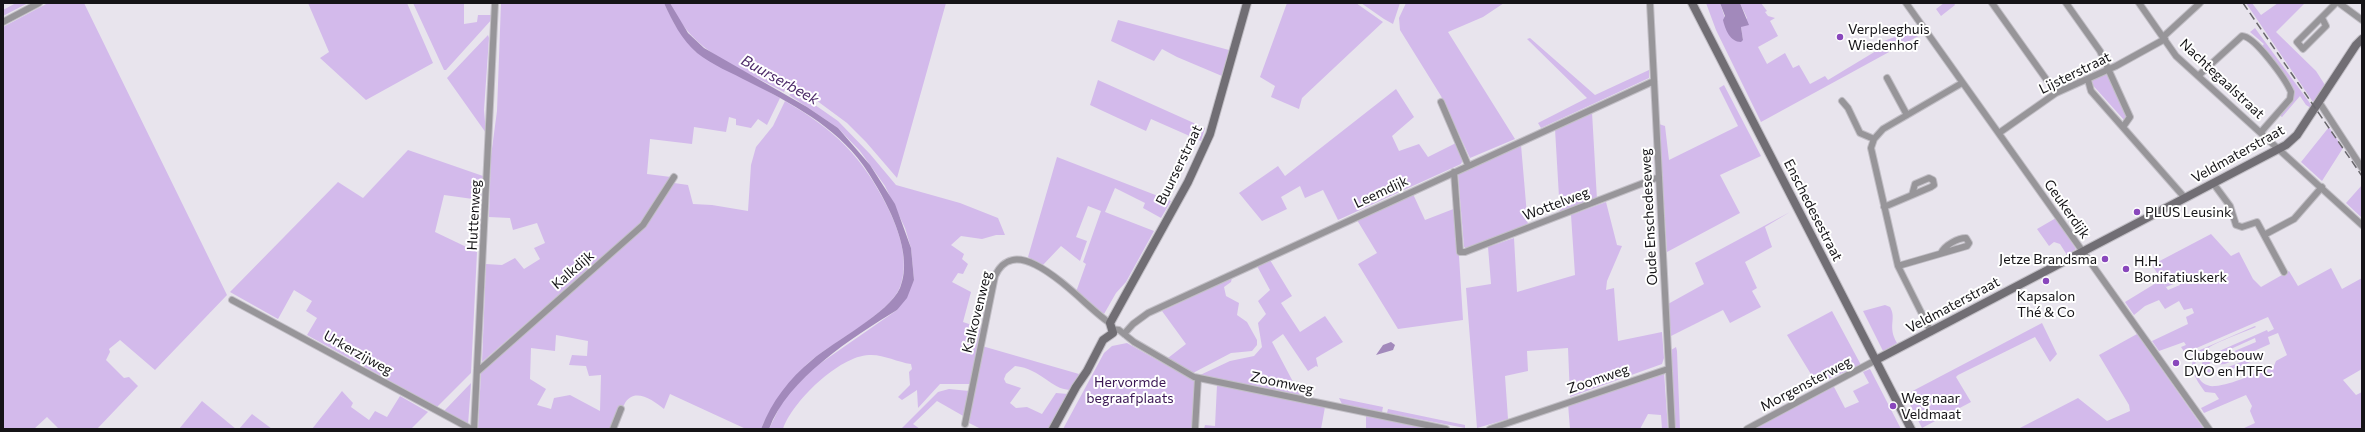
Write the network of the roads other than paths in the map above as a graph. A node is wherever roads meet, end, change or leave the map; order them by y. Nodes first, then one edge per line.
1 (39, 3) edge
2 (495, 3) edge
3 (1247, 3) edge
4 (1650, 3) edge
5 (1692, 3) edge
6 (1906, 3) edge
7 (1992, 3) edge
8 (2066, 3) edge
9 (2139, 3) edge
10 (2200, 3) edge
11 (2336, 3) edge
12 (2340, 3) edge
13 (2322, 18) junction
14 (2362, 20) edge
15 (3, 22) edge
16 (2164, 38) junction
17 (2362, 39) edge
18 (2109, 69) junction
19 (2198, 76) junction
20 (1887, 78) dead end
21 (2088, 80) junction
22 (1654, 81) junction
23 (1962, 83) junction
24 (2056, 93) junction
25 (1842, 101) dead end
26 (1441, 102) dead end
27 (2318, 102) junction
28 (1907, 115) junction
29 (2123, 127) junction
30 (2261, 132) junction
31 (1999, 133) junction
32 (1874, 139) junction
33 (2278, 149) junction
34 (1468, 165) junction
35 (2362, 168) edge
36 (1454, 172) junction
37 (674, 177) dead end
38 (1659, 177) junction
39 (2213, 183) junction
40 (2322, 187) junction
41 (1912, 195) dead end
42 (2185, 198) junction
43 (1884, 207) junction
44 (2362, 224) edge
45 (2264, 235) junction
46 (2083, 252) junction
47 (1941, 253) dead end
48 (1898, 266) junction
49 (2284, 272) dead end
50 (232, 300) dead end
51 (1111, 328) junction
52 (1931, 332) junction
53 (1124, 334) junction
54 (1876, 360) junction
55 (1668, 369) junction
56 (477, 372) junction
57 (1198, 378) junction
58 (621, 409) dead end
59 (965, 424) dead end
60 (472, 429) edge
61 (613, 429) edge
62 (1053, 429) edge
63 (1195, 429) edge
64 (1446, 429) edge
65 (1490, 429) edge
66 (1672, 429) edge
67 (1747, 429) edge
68 (1911, 429) edge
69 (2209, 429) edge

1 - 15 street
2 - 56 street, Huttenweg
3 - 51 main road, Buurserstraat
4 - 22 street, Oude Enschedeseweg
5 - 54 main road, Enschedesestraat
6 - 23 street, Geukerdijk
7 - 24 street
8 - 18 street
9 - 16 street, Nachtegaalstraat
10 - 16 street, Lijsterstraat
11 - 13 street
12 - 14 street
13 - 13 street
16 - 18 street, Lijsterstraat
16 - 19 street, Nachtegaalstraat
17 - 27 main road, Veldmaterstraat
18 - 21 street, Lijsterstraat
18 - 29 street
19 - 30 street, Nachtegaalstraat
19 - 30 street
20 - 28 street
21 - 24 street, Lijsterstraat
21 - 29 street
22 - 34 street, Leemdijk
22 - 38 street, Oude Enschedeseweg
23 - 28 street
23 - 31 street, Geukerdijk
24 - 31 street, Lijsterstraat
25 - 32 street
26 - 34 street
27 - 33 main road, Veldmaterstraat
27 - 35 street
28 - 32 street
29 - 42 street
30 - 33 street, Nachtegaalstraat
31 - 46 street, Geukerdijk
32 - 43 street
33 - 39 main road, Veldmaterstraat
33 - 40 street, Nachtegaalstraat
34 - 36 street, Leemdijk
36 - 38 street, Wottelweg
36 - 53 street, Leemdijk
37 - 56 street, Kalkdijk
38 - 55 street, Oude Enschedeseweg
39 - 42 main road, Veldmaterstraat
39 - 45 street
40 - 44 street, Nachtegaalstraat
40 - 45 street
41 - 43 street
42 - 46 main road, Veldmaterstraat
43 - 48 street
45 - 49 street
46 - 52 main road, Veldmaterstraat
46 - 69 street, Geukerdijk
47 - 48 street
48 - 52 street
50 - 60 street, Urkerzijweg
51 - 53 street, Zoomweg
51 - 59 street, Kalkovenweg
51 - 62 main road, Buurserstraat
52 - 54 main road, Veldmaterstraat
53 - 57 street, Zoomweg
54 - 67 street, Morgensterweg
54 - 68 main road, Enschedesestraat
55 - 65 street, Zoomweg
55 - 66 street, Oude Enschedeseweg
56 - 60 street, Huttenweg
57 - 63 street
57 - 64 street, Zoomweg
58 - 61 street

